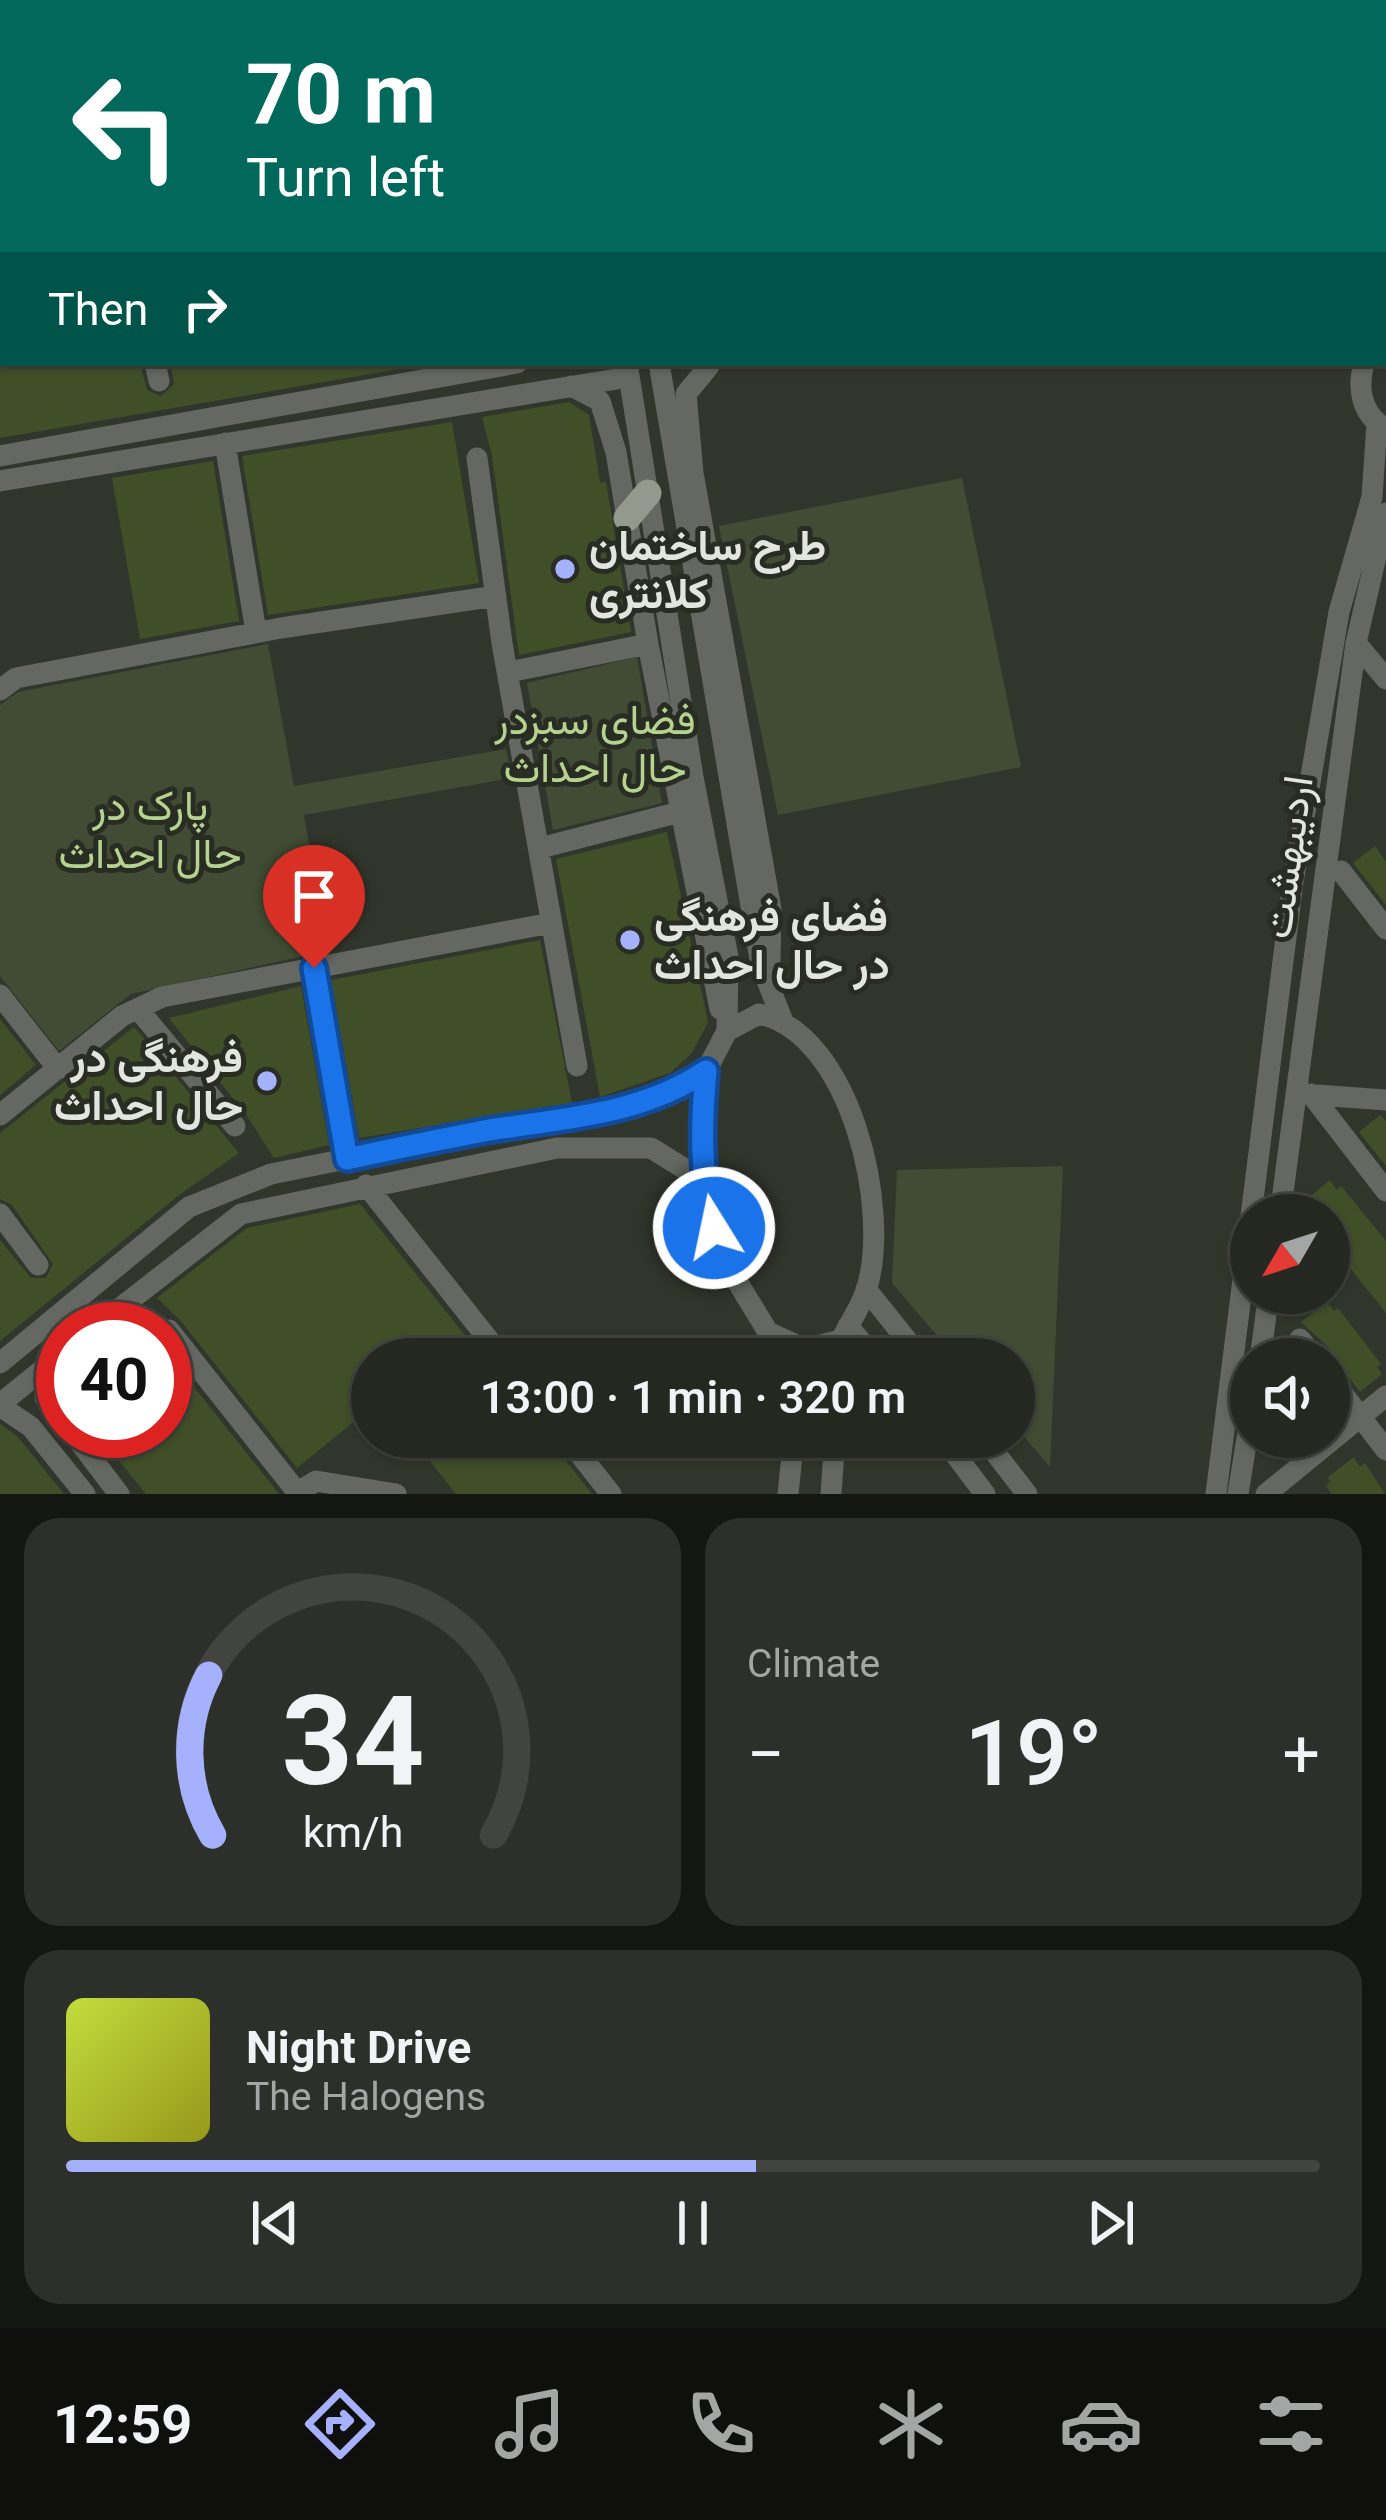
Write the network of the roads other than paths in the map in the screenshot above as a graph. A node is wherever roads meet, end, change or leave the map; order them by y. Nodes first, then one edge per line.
1 (500, 366) edge
2 (694, 366) edge
3 (714, 366) edge
4 (1342, 366) edge
5 (1363, 366) edge
6 (660, 369) edge
7 (628, 370) edge
8 (571, 386) junction
9 (1359, 387) junction
10 (1381, 426) edge
11 (225, 443) junction
12 (0, 456) edge
13 (477, 458) dead end
14 (0, 481) edge
15 (647, 494) junction
16 (1386, 513) edge
17 (627, 518) junction
18 (496, 596) junction
19 (256, 632) junction
20 (1356, 643) junction
21 (648, 644) junction
22 (508, 672) junction
23 (1386, 679) edge
24 (0, 690) edge
25 (680, 812) junction
26 (540, 848) junction
27 (1341, 871) dead end
28 (551, 923) junction
29 (1386, 928) edge
30 (314, 968) junction
31 (770, 992) junction
32 (0, 995) edge
33 (138, 1009) junction
34 (782, 1018) junction
35 (727, 1030) junction
36 (578, 1066) dead end
37 (58, 1069) junction
38 (706, 1071) junction
39 (1303, 1094) junction
40 (1386, 1100) edge
41 (0, 1115) edge
42 (235, 1126) dead end
43 (347, 1159) junction
44 (704, 1181) junction
45 (366, 1185) junction
46 (1386, 1191) edge
47 (1284, 1194) edge
48 (0, 1214) edge
49 (38, 1264) dead end
50 (866, 1289) junction
51 (128, 1302) edge
52 (778, 1336) joint
53 (487, 1338) edge
54 (782, 1338) edge
55 (845, 1338) edge
56 (905, 1338) edge
57 (192, 1360) edge
58 (0, 1364) edge
59 (36, 1375) edge
60 (1386, 1396) edge
61 (1350, 1404) edge
62 (0, 1405) edge
63 (1360, 1417) junction
64 (1386, 1450) edge
65 (92, 1458) edge
66 (583, 1458) edge
67 (792, 1458) edge
68 (834, 1458) edge
69 (958, 1458) edge
70 (1000, 1458) edge
71 (1244, 1458) edge
72 (114, 1487) edge
73 (296, 1493) edge
74 (86, 1494) edge
75 (396, 1494) edge
76 (611, 1494) edge
77 (788, 1494) edge
78 (831, 1494) edge
79 (985, 1494) edge
80 (1028, 1494) edge
81 (1216, 1494) edge
82 (1238, 1494) edge
83 (1266, 1494) edge

1 - 12 street
2 - 6 street
3 - 31 street
4 - 9 street
5 - 9 street
6 - 31 street
7 - 8 street
7 - 15 street
8 - 11 street
8 - 17 street
9 - 10 street
10 - 81 street
11 - 14 street
11 - 19 street
13 - 18 street
15 - 17 main road
15 - 35 street
16 - 20 street, اردیبهشت
17 - 21 street
18 - 19 street
18 - 22 street
19 - 24 street
20 - 23 street
20 - 39 street, اردیبهشت
21 - 22 street
21 - 25 street
22 - 26 street
25 - 26 street
25 - 35 street
26 - 28 street
27 - 29 street
28 - 30 street
28 - 36 street
30 - 33 street
30 - 43 street
31 - 34 street
32 - 37 street
33 - 37 street
33 - 42 street
34 - 35 street
34 - 50 street
35 - 38 street
37 - 41 street
38 - 43 street
38 - 44 street
39 - 40 street
39 - 46 street
39 - 47 street, اردیبهشت
43 - 58 street
44 - 45 street
44 - 52 street
45 - 51 street
45 - 53 street
48 - 49 street
50 - 55 street
50 - 56 street
52 - 54 street
57 - 73 street
59 - 62 street
60 - 63 street
61 - 63 street
62 - 74 street
63 - 64 street
63 - 83 street
65 - 72 street
66 - 76 street
67 - 77 street
68 - 78 street
69 - 79 street
70 - 80 street
71 - 82 street
72 - 74 street
73 - 75 street

